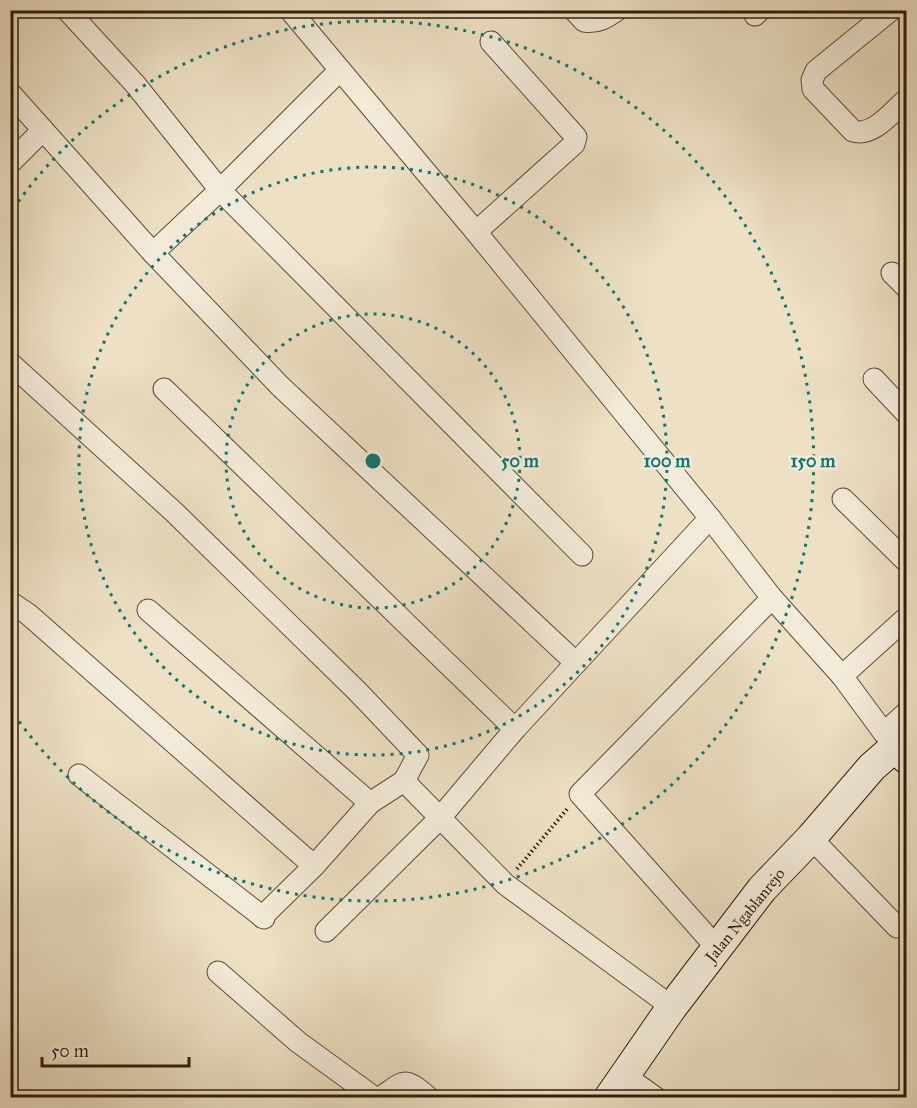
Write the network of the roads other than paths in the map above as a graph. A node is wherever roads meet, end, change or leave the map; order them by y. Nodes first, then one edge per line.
1 (67, 10) edge
2 (290, 10) edge
3 (574, 10) edge
4 (617, 10) edge
5 (891, 10) edge
6 (491, 42) dead end
7 (340, 70) junction
8 (10, 93) edge
9 (906, 100) edge
10 (43, 130) junction
11 (10, 163) edge
12 (220, 189) junction
13 (476, 232) junction
14 (153, 252) junction
15 (10, 363) edge
16 (874, 379) dead end
17 (164, 389) dead end
18 (906, 413) edge
19 (843, 499) dead end
20 (710, 518) junction
21 (582, 555) dead end
22 (906, 561) edge
23 (772, 597) junction
24 (10, 602) edge
25 (148, 610) dead end
26 (906, 618) edge
27 (576, 663) junction
28 (842, 676) junction
29 (906, 713) edge
30 (515, 729) junction
31 (895, 745) edge
32 (79, 775) dead end
33 (404, 781) junction
34 (370, 803) junction
35 (439, 819) junction
36 (811, 838) junction
37 (314, 866) junction
38 (897, 927) dead end
39 (326, 931) dead end
40 (718, 949) junction
41 (218, 972) dead end
42 (672, 1006) junction
43 (617, 1087) edge
44 (375, 1098) edge
45 (380, 1098) edge
46 (429, 1098) edge
47 (656, 1098) edge

1 - 12 street
2 - 7 street
3 - 4 street
5 - 9 street
6 - 13 street
7 - 12 street
7 - 13 street
8 - 10 street
10 - 11 street
10 - 14 street
12 - 14 street
12 - 21 street
13 - 20 street
14 - 27 street
15 - 33 street
16 - 18 street
17 - 30 street
19 - 22 street
20 - 23 street
20 - 27 street
23 - 28 street
23 - 40 street
24 - 37 street
25 - 34 street
26 - 28 street
27 - 30 street
28 - 31 street
29 - 31 street
30 - 35 street
31 - 36 street, Jalan Ngablanrejo
32 - 37 street
33 - 34 street
33 - 35 street
34 - 37 street
35 - 39 street
35 - 42 street
36 - 38 street
36 - 40 street, Jalan Ngablanrejo
40 - 42 street, Jalan Ngablanrejo
41 - 44 street
42 - 43 street, Jalan Ngablanrejo
43 - 47 street
45 - 46 street

